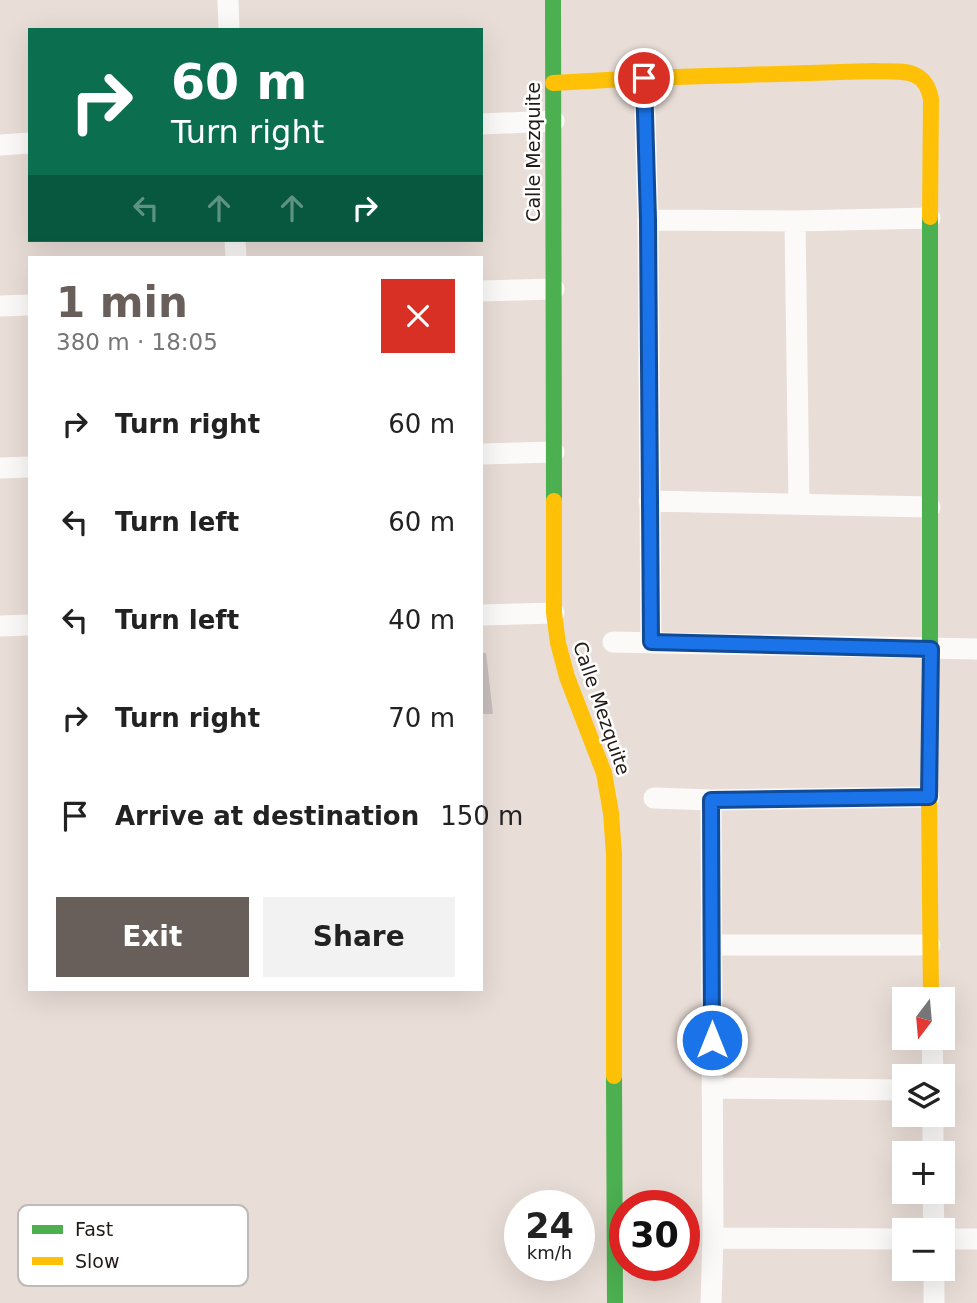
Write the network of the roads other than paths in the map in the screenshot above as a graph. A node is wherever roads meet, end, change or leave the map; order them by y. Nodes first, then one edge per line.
1 (228, 0) edge
2 (553, 0) edge
3 (229, 28) edge
4 (644, 78) junction
5 (553, 83) junction
6 (554, 121) junction
7 (483, 124) edge
8 (28, 143) edge
9 (0, 145) edge
10 (930, 218) junction
11 (648, 220) junction
12 (795, 220) junction
13 (554, 289) junction
14 (483, 291) edge
15 (28, 305) edge
16 (0, 306) edge
17 (554, 452) junction
18 (483, 454) edge
19 (28, 467) edge
20 (0, 468) edge
21 (649, 501) junction
22 (799, 504) junction
23 (930, 507) junction
24 (554, 613) junction
25 (483, 615) edge
26 (28, 625) edge
27 (0, 626) edge
28 (613, 642) dead end
29 (651, 642) junction
30 (931, 649) junction
31 (977, 649) edge
32 (929, 797) junction
33 (654, 798) dead end
34 (711, 800) junction
35 (712, 945) junction
36 (930, 945) junction
37 (931, 987) edge
38 (712, 1087) junction
39 (892, 1090) edge
40 (713, 1238) junction
41 (892, 1239) edge
42 (955, 1239) edge
43 (977, 1239) edge
44 (934, 1281) edge
45 (615, 1303) edge
46 (711, 1303) edge
47 (934, 1303) edge

1 - 3 street
2 - 5 street, Calle Mezquite
4 - 5 street
4 - 10 street
4 - 11 street
5 - 6 street, Calle Mezquite
6 - 7 street
6 - 13 street, Calle Mezquite
8 - 9 street
10 - 12 street
10 - 23 street
11 - 12 street
11 - 21 street
12 - 22 street
13 - 14 street
13 - 17 street, Calle Mezquite
15 - 16 street
17 - 18 street
17 - 24 street, Calle Mezquite
19 - 20 street
21 - 22 street
21 - 29 street
22 - 23 street
23 - 30 street
24 - 25 street
24 - 45 street, Calle Mezquite
26 - 27 street
28 - 29 street
29 - 30 street
30 - 31 street
30 - 32 street
32 - 34 street
32 - 36 street
33 - 34 street
34 - 35 street
35 - 36 street
35 - 38 street
36 - 37 street
38 - 39 street
38 - 40 street
40 - 41 street
40 - 46 street
42 - 43 street
44 - 47 street

